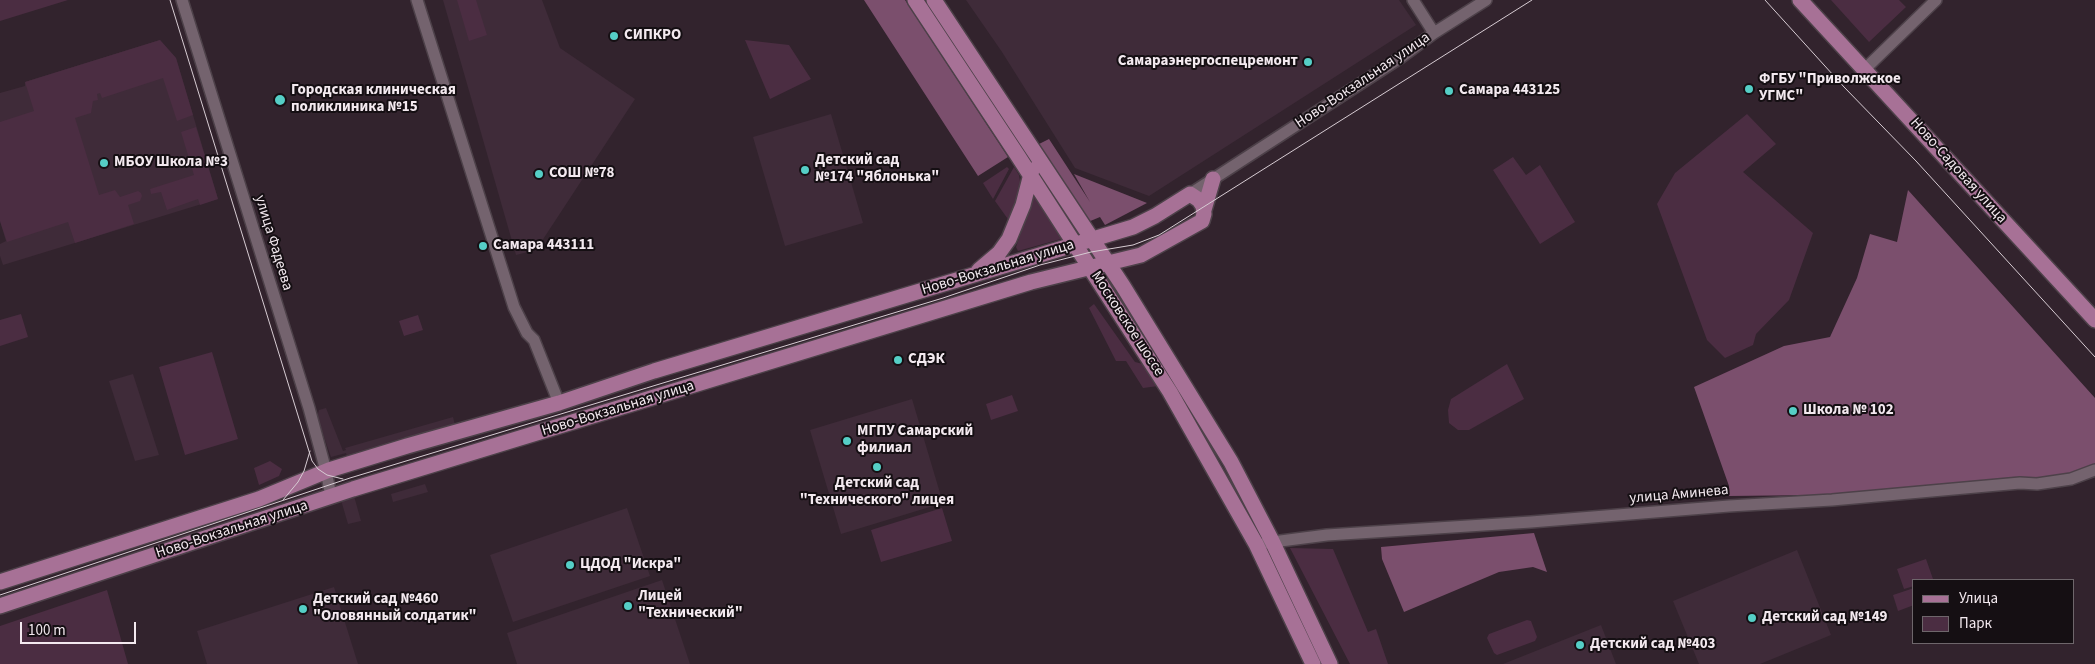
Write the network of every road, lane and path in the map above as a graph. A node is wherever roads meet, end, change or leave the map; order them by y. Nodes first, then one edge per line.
1 (182, 0) edge
2 (417, 0) edge
3 (915, 0) edge
4 (926, 0) edge
5 (934, 0) edge
6 (1413, 0) edge
7 (1486, 0) edge
8 (1800, 0) edge
9 (1936, 0) edge
10 (1434, 33) junction
11 (1865, 69) junction
12 (1032, 171) junction
13 (1212, 180) junction
14 (1190, 194) junction
15 (1204, 210) junction
16 (1084, 242) junction
17 (1099, 265) junction
18 (972, 276) junction
19 (2095, 320) edge
20 (559, 403) junction
21 (2095, 470) edge
22 (326, 471) junction
23 (331, 496) junction
24 (1268, 542) junction
25 (0, 582) edge
26 (0, 606) edge
27 (1313, 664) edge
28 (1320, 664) edge
29 (1330, 664) edge

1 - 22 street, улица Фадеева
2 - 20 street
3 - 12 main road, Московское шоссе
4 - 12 main road, Московское шоссе
5 - 16 main road, Московское шоссе
6 - 10 street
7 - 10 street, Ново-Вокзальная улица
8 - 11 main road, Ново-Садовая улица
9 - 11 street
10 - 13 street, Ново-Вокзальная улица
11 - 19 main road, Ново-Садовая улица
12 - 16 main road, Московское шоссе
12 - 18 main road
13 - 14 street, Ново-Вокзальная улица
13 - 15 main road
14 - 15 main road
14 - 16 main road, Ново-Вокзальная улица
15 - 17 main road, Ново-Вокзальная улица
16 - 17 main road, Московское шоссе
16 - 18 main road, Ново-Вокзальная улица
17 - 23 main road, Ново-Вокзальная улица
17 - 24 main road, Московское шоссе
17 - 27 main road, Московское шоссе
18 - 20 main road, Ново-Вокзальная улица
20 - 22 main road, Ново-Вокзальная улица
21 - 24 street, улица Аминева
22 - 23 street, улица Фадеева
22 - 25 main road, Ново-Вокзальная улица
23 - 26 main road, Ново-Вокзальная улица
24 - 28 main road, Московское шоссе
24 - 29 main road, Московское шоссе

